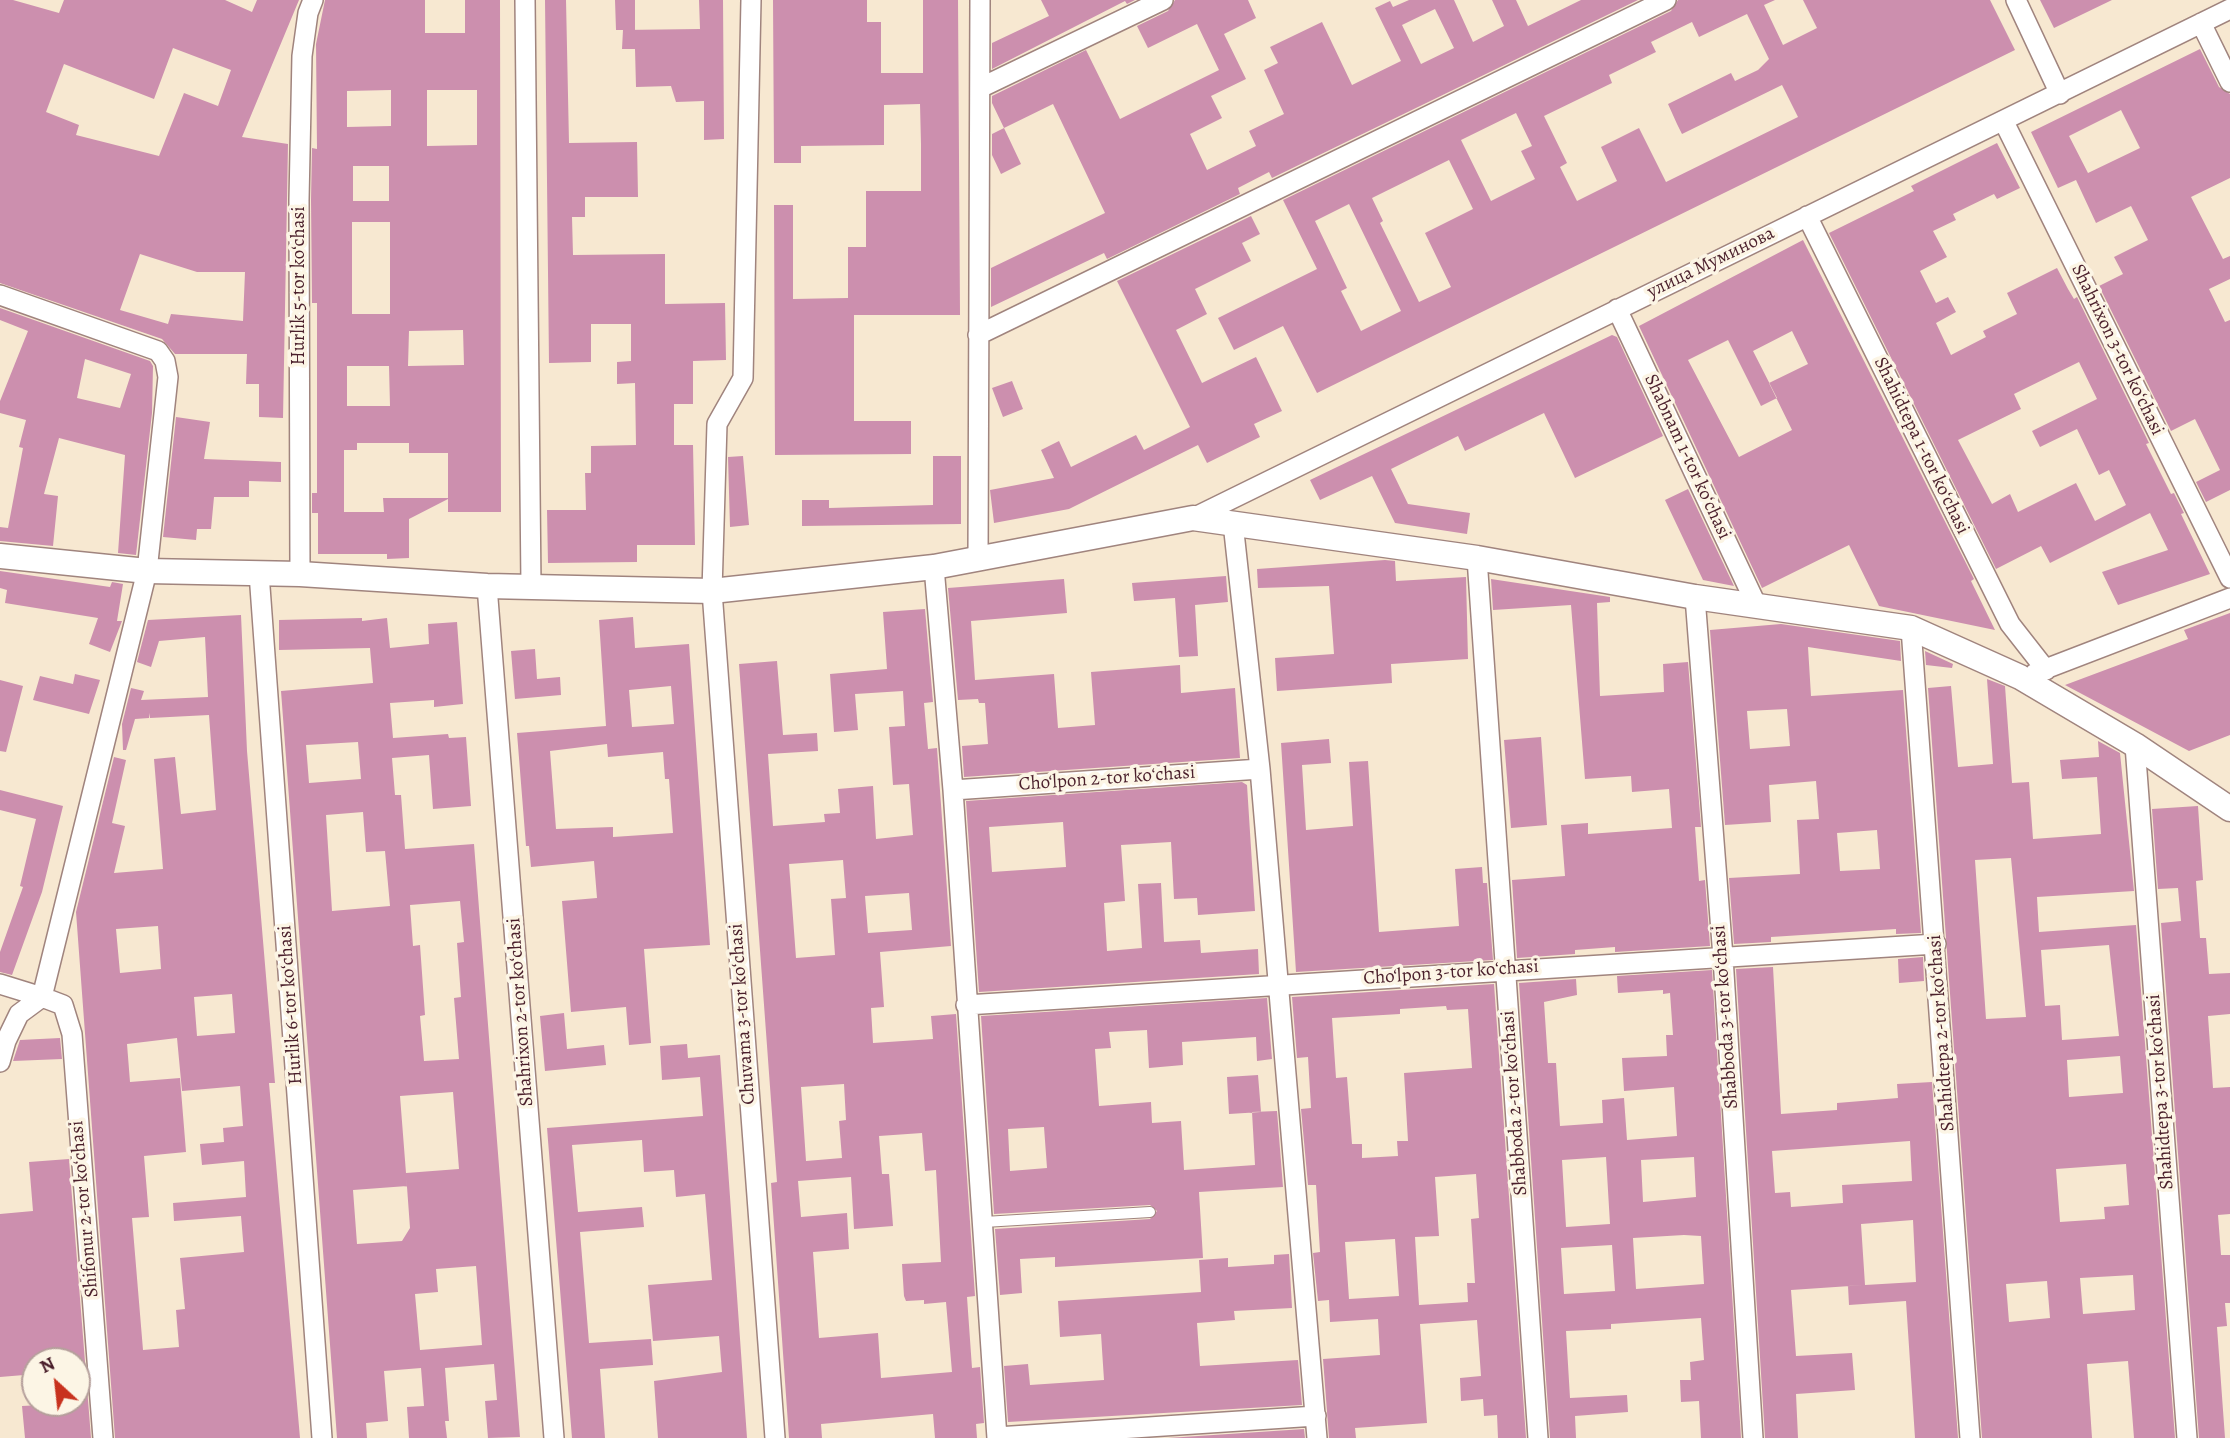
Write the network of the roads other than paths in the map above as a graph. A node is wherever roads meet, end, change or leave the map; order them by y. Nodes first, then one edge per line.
1 (313, 0) edge
2 (525, 0) edge
3 (751, 0) edge
4 (980, 0) edge
5 (1163, 0) edge
6 (1666, 0) edge
7 (2015, 0) edge
8 (2230, 9) edge
9 (2201, 23) junction
10 (2230, 82) edge
11 (980, 88) junction
12 (2060, 94) junction
13 (2004, 122) junction
14 (1807, 216) junction
15 (0, 295) edge
16 (1617, 309) junction
17 (978, 335) junction
18 (1193, 518) junction
19 (1233, 523) junction
20 (0, 555) edge
21 (1477, 558) junction
22 (978, 559) junction
23 (934, 567) junction
24 (147, 571) junction
25 (259, 573) junction
26 (300, 574) junction
27 (2230, 578) edge
28 (487, 586) junction
29 (531, 586) junction
30 (712, 591) junction
31 (1695, 597) junction
32 (2230, 598) edge
33 (1756, 604) junction
34 (1911, 628) junction
35 (2046, 670) junction
36 (2020, 677) junction
37 (2135, 745) junction
38 (1260, 769) junction
39 (953, 790) junction
40 (2230, 809) edge
41 (1936, 944) junction
42 (1723, 957) junction
43 (1505, 969) junction
44 (0, 984) edge
45 (1279, 984) junction
46 (42, 997) junction
47 (966, 1005) junction
48 (0, 1062) edge
49 (1150, 1212) dead end
50 (984, 1222) junction
51 (1316, 1416) junction
52 (998, 1437) edge
53 (103, 1438) edge
54 (322, 1438) edge
55 (554, 1438) edge
56 (775, 1438) edge
57 (1317, 1438) edge
58 (1538, 1438) edge
59 (1754, 1438) edge
60 (1970, 1438) edge
61 (2187, 1438) edge

1 - 26 street, Hurlik 5-tor koʻchasi
2 - 29 street
3 - 30 street, Chuvama 3-tor koʻchasi
4 - 11 street
5 - 11 street
6 - 17 street
7 - 12 street
8 - 9 street, улица Муминова
9 - 10 street
9 - 12 street, улица Муминова
11 - 17 street
12 - 13 street, улица Муминова
13 - 14 street, улица Муминова
13 - 27 street, Shahrixon 3-tor koʻchasi
14 - 16 street, улица Муминова
14 - 35 street, Shahidtepa 1-tor koʻchasi
15 - 24 street
16 - 18 street, улица Муминова
16 - 33 street, Shabnam 1-tor koʻchasi
17 - 22 street
18 - 19 street
18 - 22 street
19 - 21 street
19 - 38 street
20 - 24 street
21 - 31 street
21 - 43 street, Shabboda 2-tor koʻchasi
22 - 23 street
23 - 30 street
23 - 39 street
24 - 25 street
24 - 46 street
25 - 26 street
25 - 54 street, Hurlik 6-tor koʻchasi
26 - 28 street
28 - 29 street
28 - 55 street, Shahrixon 2-tor koʻchasi
29 - 30 street
30 - 56 street, Chuvama 3-tor koʻchasi
31 - 33 street
31 - 42 street, Shabboda 3-tor koʻchasi
32 - 35 street
33 - 34 street
34 - 36 street
34 - 41 street, Shahidtepa 2-tor koʻchasi
35 - 36 street
36 - 37 street
37 - 40 street
37 - 61 street, Shahidtepa 3-tor koʻchasi
38 - 39 street, Cho‘lpon 2-tor koʻchasi
38 - 45 street
39 - 47 street
41 - 42 street, Cho‘lpon 3-tor koʻchasi
41 - 60 street, Shahidtepa 2-tor koʻchasi
42 - 43 street, Cho‘lpon 3-tor koʻchasi
42 - 59 street, Shabboda 3-tor koʻchasi
43 - 45 street, Cho‘lpon 3-tor koʻchasi
43 - 58 street, Shabboda 2-tor koʻchasi
44 - 46 street
45 - 47 street, Cho‘lpon 3-tor koʻchasi
45 - 51 street
46 - 48 street
46 - 53 street, Shifonur 2-tor koʻchasi
47 - 50 street
49 - 50 lane
50 - 52 street
51 - 52 street
51 - 57 street

